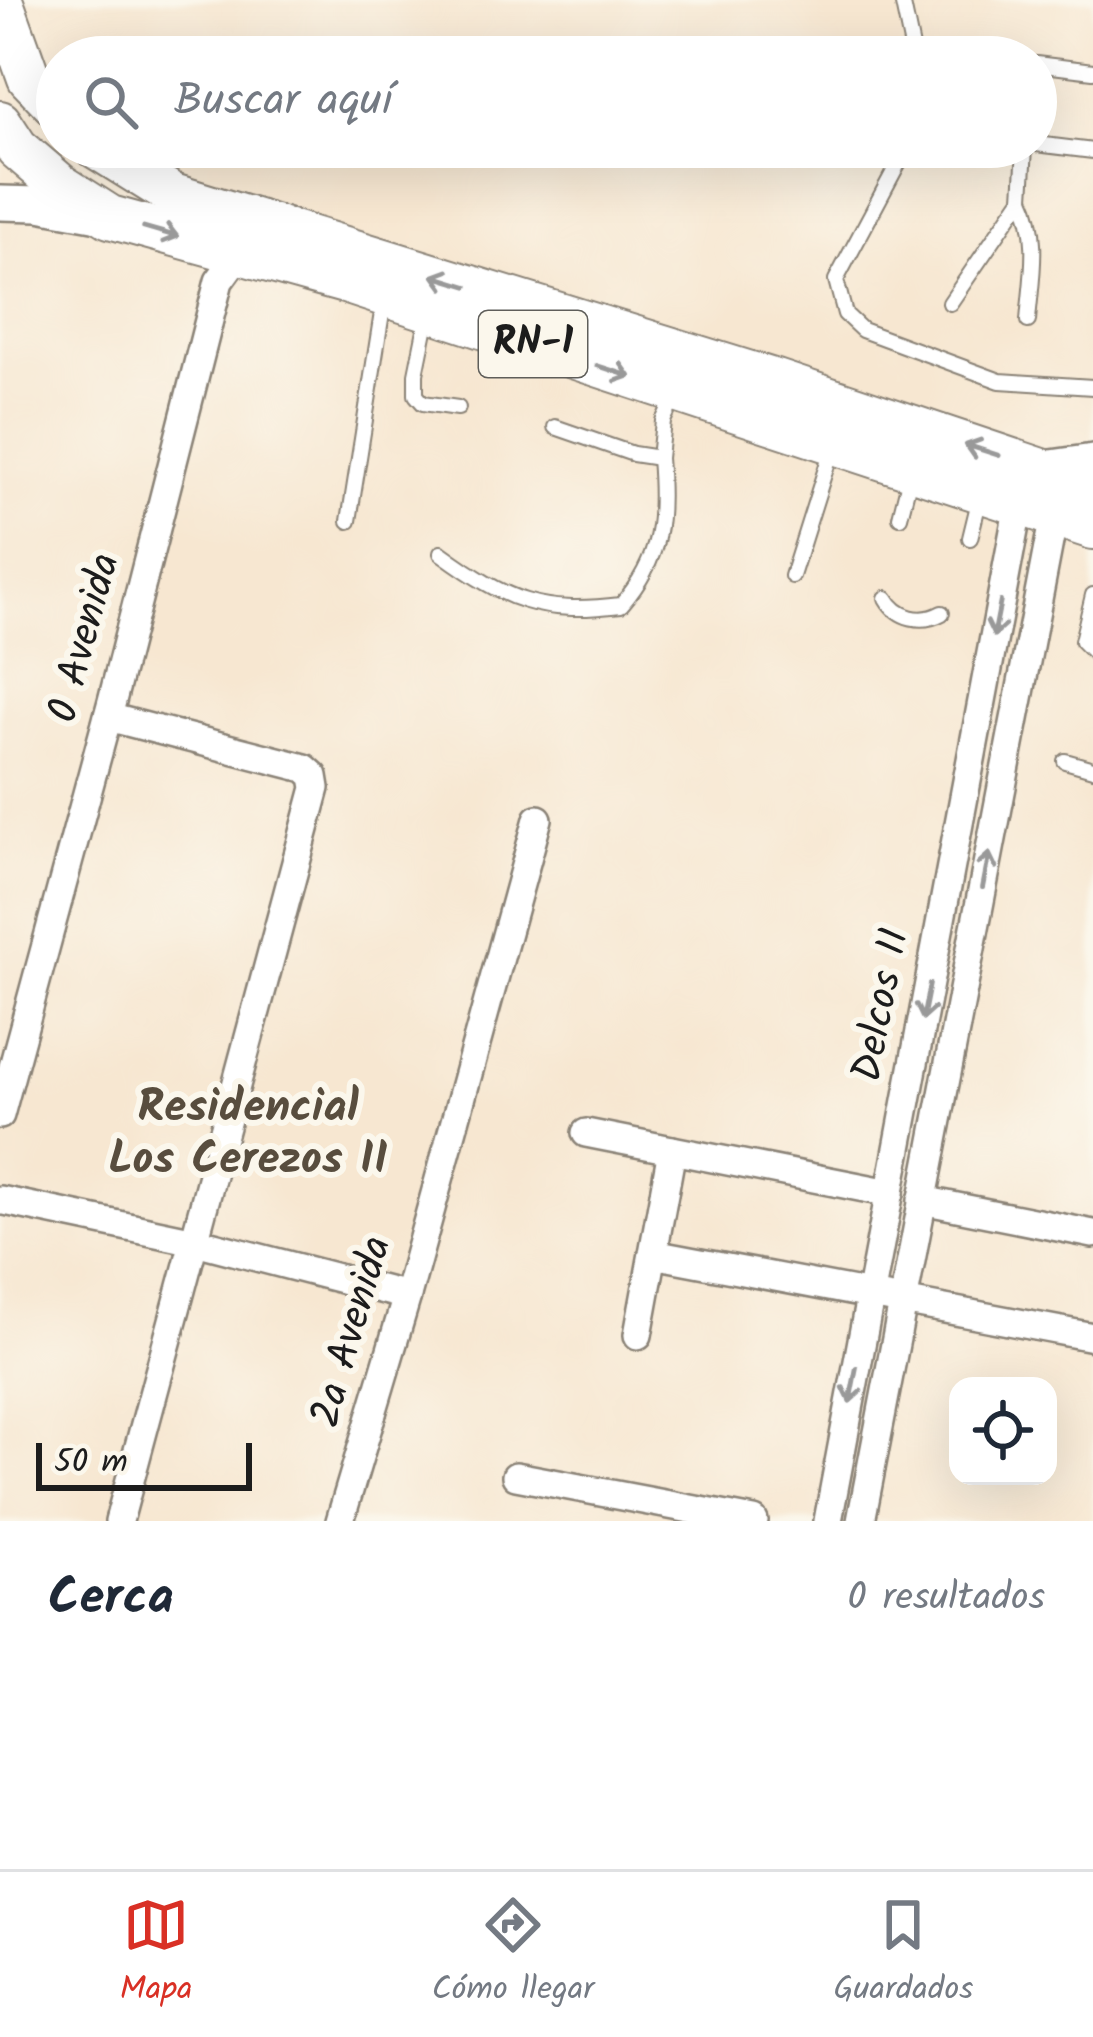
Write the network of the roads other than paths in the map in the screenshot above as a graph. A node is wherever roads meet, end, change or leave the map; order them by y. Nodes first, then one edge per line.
1 (1, 0) edge
2 (902, 0) edge
3 (910, 36) edge
4 (1057, 67) edge
5 (1093, 71) edge
6 (36, 85) edge
7 (0, 122) edge
8 (1057, 147) edge
9 (1093, 152) edge
10 (36, 164) edge
11 (40, 168) edge
12 (130, 168) edge
13 (896, 168) edge
14 (1024, 168) edge
15 (1022, 198) junction
16 (0, 203) edge
17 (110, 218) junction
18 (238, 255) junction
19 (385, 295) junction
20 (950, 303) dead end
21 (429, 310) junction
22 (1028, 322) dead end
23 (1093, 387) edge
24 (677, 392) junction
25 (458, 408) dead end
26 (555, 428) dead end
27 (834, 444) junction
28 (659, 458) junction
29 (1093, 458) edge
30 (912, 468) junction
31 (1093, 487) edge
32 (1036, 501) edge
33 (900, 517) dead end
34 (349, 521) dead end
35 (970, 538) dead end
36 (441, 553) dead end
37 (792, 576) dead end
38 (1093, 595) edge
39 (886, 598) dead end
40 (942, 613) dead end
41 (1093, 652) edge
42 (108, 717) junction
43 (1065, 761) dead end
44 (1093, 770) edge
45 (538, 819) dead end
46 (0, 1114) edge
47 (586, 1133) dead end
48 (672, 1150) junction
49 (890, 1193) junction
50 (0, 1200) edge
51 (922, 1200) junction
52 (1093, 1234) edge
53 (195, 1241) junction
54 (653, 1254) junction
55 (871, 1294) junction
56 (407, 1296) junction
57 (903, 1301) junction
58 (638, 1335) dead end
59 (1093, 1337) edge
60 (516, 1476) dead end
61 (606, 1507) edge
62 (119, 1521) edge
63 (340, 1521) edge
64 (754, 1521) edge
65 (828, 1521) edge
66 (861, 1521) edge

1 - 6 highway
2 - 3 lane
4 - 5 lane
7 - 10 highway, RN-1
8 - 9 lane
11 - 17 highway, RN-1
32 -> 12 highway, RN-1
13 - 23 lane
14 - 15 lane
15 - 20 lane
15 - 22 lane
16 - 17 street
17 -> 18 highway, RN-1
18 - 19 highway, RN-1
18 - 42 street, 0 Avenida
19 - 21 highway, RN-1
19 - 34 lane
21 -> 24 highway, RN-1
21 - 25 lane
24 - 27 highway, RN-1
24 - 28 lane
26 - 28 lane
27 - 30 highway, RN-1
27 - 37 lane
28 - 36 lane
29 - 32 street
30 - 32 highway, RN-1
30 - 33 lane
31 - 32 highway, RN-1
32 - 35 lane
32 -> 49 street, Delcos II
51 -> 32 street, Delcos II
38 - 41 lane
39 - 40 lane
42 - 46 street, 0 Avenida
42 - 53 street
43 - 44 lane
45 - 56 street, 2a Avenida
47 - 48 street
48 - 49 street
48 - 54 street
49 - 55 street, Delcos II
50 - 53 street
51 - 52 street
51 - 57 street, Delcos II
53 - 56 street
53 - 62 street
54 - 55 street
54 - 58 street
55 - 57 street
55 -> 65 street, Delcos II
56 - 63 street, 2a Avenida
57 - 59 street
57 - 66 street, Delcos II
60 - 61 street
61 - 64 street

